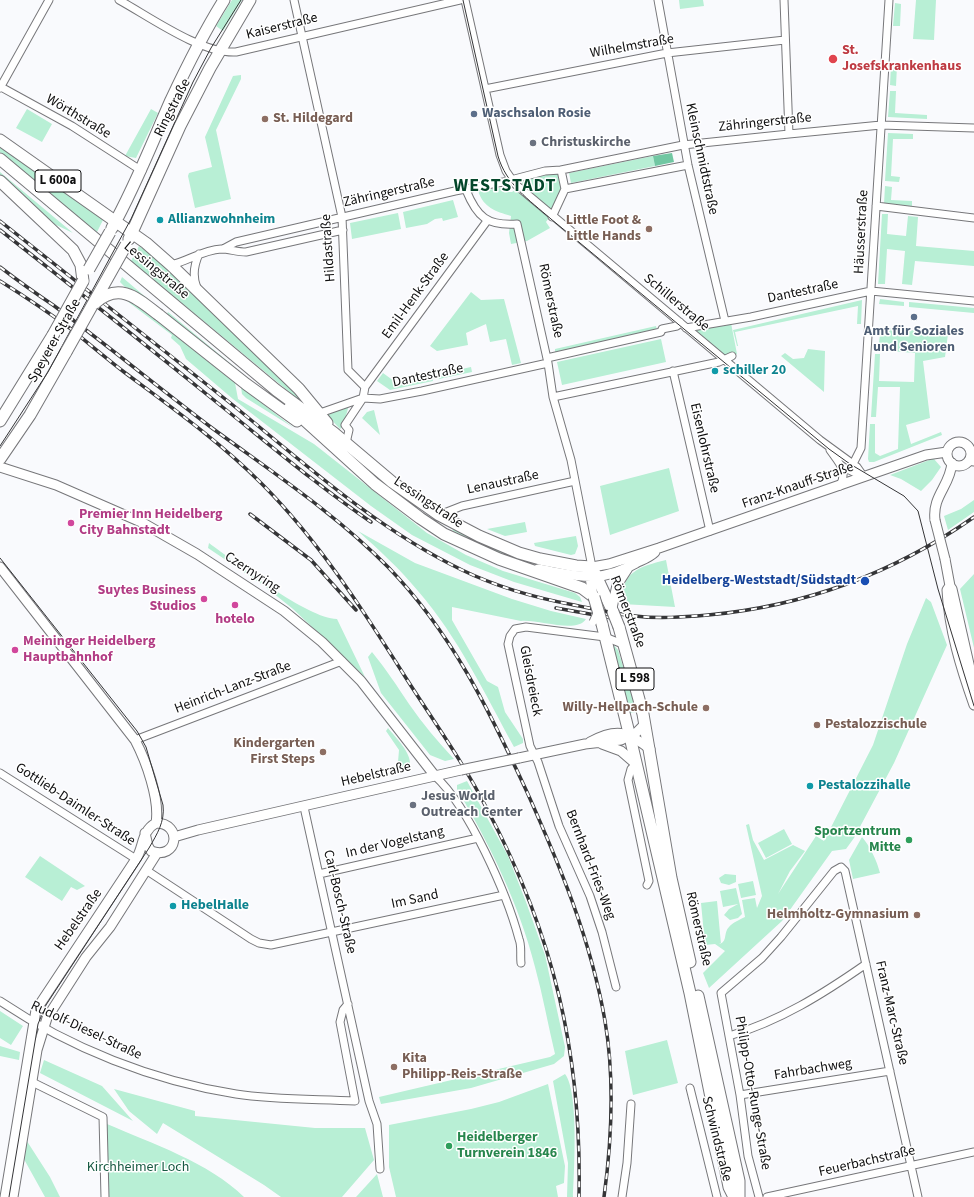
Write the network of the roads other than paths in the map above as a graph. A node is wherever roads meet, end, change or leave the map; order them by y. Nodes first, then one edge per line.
1 (49, 0) edge
2 (119, 0) edge
3 (224, 0) edge
4 (250, 0) edge
5 (294, 0) edge
6 (460, 0) edge
7 (465, 0) edge
8 (658, 0) edge
9 (784, 0) edge
10 (889, 0) edge
11 (302, 36) junction
12 (785, 40) junction
13 (198, 44) junction
14 (220, 51) junction
15 (667, 53) junction
16 (0, 88) edge
17 (485, 90) junction
18 (881, 125) junction
19 (974, 128) edge
20 (789, 134) junction
21 (0, 140) edge
22 (683, 145) junction
23 (0, 159) edge
24 (0, 163) edge
25 (688, 166) junction
26 (561, 170) junction
27 (142, 171) junction
28 (17, 175) junction
29 (511, 180) junction
30 (0, 181) edge
31 (565, 189) junction
32 (466, 190) junction
33 (876, 206) junction
34 (342, 217) junction
35 (552, 217) junction
36 (974, 218) edge
37 (487, 221) junction
38 (112, 227) junction
39 (344, 230) junction
40 (132, 234) junction
41 (223, 249) junction
42 (200, 254) junction
43 (171, 265) junction
44 (83, 281) junction
45 (199, 291) junction
46 (871, 291) junction
47 (974, 301) edge
48 (91, 308) junction
49 (725, 321) junction
50 (680, 322) junction
51 (686, 328) junction
52 (732, 356) dead end
53 (547, 360) junction
54 (725, 360) junction
55 (673, 371) junction
56 (365, 387) junction
57 (276, 390) junction
58 (553, 397) junction
59 (363, 398) junction
60 (320, 413) junction
61 (0, 421) edge
62 (314, 430) junction
63 (334, 433) junction
64 (346, 443) junction
65 (971, 444) edge
66 (826, 445) junction
67 (947, 452) junction
68 (0, 459) edge
69 (968, 462) edge
70 (952, 463) junction
71 (853, 464) junction
72 (0, 467) edge
73 (843, 467) junction
74 (864, 477) junction
75 (575, 481) junction
76 (945, 485) junction
77 (840, 486) junction
78 (439, 515) junction
79 (426, 522) junction
80 (710, 531) junction
81 (659, 548) junction
82 (518, 565) junction
83 (0, 568) edge
84 (628, 568) junction
85 (593, 574) junction
86 (950, 586) junction
87 (593, 596) junction
88 (610, 597) junction
89 (597, 623) junction
90 (581, 633) junction
91 (605, 637) junction
92 (625, 645) junction
93 (342, 661) junction
94 (974, 686) edge
95 (974, 705) edge
96 (645, 724) junction
97 (630, 737) junction
98 (135, 740) junction
99 (599, 743) junction
100 (585, 744) junction
101 (650, 748) junction
102 (535, 755) junction
103 (636, 764) junction
104 (0, 773) edge
105 (435, 776) junction
106 (304, 807) junction
107 (156, 823) junction
108 (145, 833) junction
109 (174, 837) junction
110 (478, 838) junction
111 (157, 853) junction
112 (136, 860) junction
113 (146, 870) junction
114 (319, 874) junction
115 (647, 885) dead end
116 (504, 895) junction
117 (332, 931) junction
118 (522, 963) dead end
119 (866, 964) junction
120 (616, 987) dead end
121 (721, 993) joint
122 (0, 1001) edge
123 (348, 1004) junction
124 (34, 1022) junction
125 (44, 1028) junction
126 (729, 1036) junction
127 (890, 1071) junction
128 (32, 1082) junction
129 (690, 1088) dead end
130 (740, 1095) junction
131 (632, 1104) dead end
132 (974, 1152) edge
133 (911, 1165) junction
134 (380, 1169) dead end
135 (4, 1191) edge
136 (13, 1197) edge
137 (105, 1197) edge
138 (622, 1197) edge
139 (717, 1197) edge
140 (734, 1197) edge
141 (739, 1197) edge
142 (759, 1197) edge
143 (767, 1197) edge
144 (918, 1197) edge

1 - 16 street
2 - 13 street, Kaiserstraße
3 - 13 main road, Ringstraße
4 - 14 main road, Ringstraße
5 - 11 street, Hildastraße
6 - 11 street, Kaiserstraße
7 - 17 street
8 - 15 street, Kleinschmidtstraße
9 - 12 street
10 - 18 street, Häusserstraße
11 - 14 street, Kaiserstraße
11 - 34 street, Hildastraße
12 - 15 street, Wilhelmstraße
12 - 20 street
13 - 14 street, Kaiserstraße
13 - 27 main road, Ringstraße
14 - 40 main road, Ringstraße
15 - 17 street, Wilhelmstraße
15 - 22 street, Kleinschmidtstraße
16 - 27 street, Wörthstraße
17 - 29 street
18 - 19 street, Zähringerstraße
18 - 20 street, Zähringerstraße
18 - 33 street, Häusserstraße
20 - 22 street, Zähringerstraße
21 - 38 main road, L 600a
22 - 25 street, Kleinschmidtstraße
22 - 26 street, Zähringerstraße
23 - 28 main road, Lessingstraße
24 - 28 main road, Lessingstraße
25 - 31 street
25 - 49 street, Kleinschmidtstraße
26 - 29 street, Zähringerstraße
26 - 31 street
27 - 38 main road, Ringstraße
28 - 57 main road, Lessingstraße
29 - 32 street, Zähringerstraße
29 - 35 street, Schillerstraße
30 - 44 main road, L 600a
31 - 35 street
32 - 34 street, Zähringerstraße
32 - 37 street
33 - 36 street
33 - 46 street, Häusserstraße
34 - 39 street, Hildastraße
34 - 41 street, Zähringerstraße
35 - 50 street, Schillerstraße
37 - 53 street, Römerstraße
37 - 56 street, Emil-Henk-Straße
38 - 40 main road
38 - 44 main road, Speyerer Straße, bridge
39 - 41 street, Zähringerstraße
39 - 56 street, Hildastraße
40 - 43 main road
40 - 48 main road, Speyerer Straße, bridge
41 - 42 street, Zähringerstraße
42 - 43 street, Zähringerstraße
42 - 45 street
43 - 45 main road
44 - 61 main road, Speyerer Straße, bridge
45 - 60 main road
46 - 47 street, Dantestraße
46 - 49 street, Dantestraße
46 - 71 street, Häusserstraße
48 - 62 main road, bridge
48 - 68 main road, Speyerer Straße, bridge
49 - 51 street, Dantestraße
50 - 51 street, Schillerstraße
50 - 53 street, Dantestraße
51 - 54 street, Schillerstraße
52 - 54 street
53 - 58 street, Römerstraße
53 - 59 street, Dantestraße
54 - 55 street
54 - 66 street, Schillerstraße
55 - 58 street
55 - 80 street, Eisenlohrstraße
56 - 59 street
57 - 62 main road, Lessingstraße
57 - 63 main road, Lessingstraße
58 - 75 street, Römerstraße
59 - 60 street
59 - 64 street
60 - 63 main road
62 - 79 main road, Lessingstraße
63 - 64 main road, Lessingstraße
64 - 78 main road, Lessingstraße
65 - 67 main road
65 - 69 main road
66 - 71 street, Schillerstraße
66 - 73 street, Schillerstraße
67 - 70 main road
67 - 74 main road, Franz-Knauff-Straße
69 - 70 main road
69 - 76 main road
70 - 76 main road
71 - 74 street, Schillerstraße
72 - 93 main road, Czernyring
73 - 74 street, Schillerstraße
73 - 77 street
74 - 77 main road, Franz-Knauff-Straße
75 - 78 street, Lenaustraße
75 - 85 street, Römerstraße
76 - 86 main road, bridge
77 - 80 main road, Franz-Knauff-Straße
78 - 79 main road
78 - 85 main road, Lessingstraße
79 - 82 main road, Lessingstraße
80 - 81 main road, Franz-Knauff-Straße
81 - 84 main road, Franz-Knauff-Straße
81 - 85 main road, Franz-Knauff-Straße
82 - 85 main road, Lessingstraße
82 - 87 main road, Römerstraße
83 - 98 main road
84 - 85 main road, Franz-Knauff-Straße
84 - 88 main road
85 - 87 main road
85 - 88 main road, Römerstraße / L 598
86 - 94 main road
86 - 95 main road
87 - 89 main road, Römerstraße, bridge
88 - 92 main road, Römerstraße / L 598, bridge
89 - 90 street
89 - 91 main road, Römerstraße
90 - 91 street, Gleisdreieck
90 - 102 street, Gleisdreieck
91 - 92 street, Gleisdreieck
91 - 97 main road, Römerstraße
92 - 96 main road, Römerstraße / L 598
93 - 98 street, Heinrich-Lanz-Straße
93 - 105 main road, Czernyring
96 - 97 main road, Hebelstraße
96 - 101 main road, Römerstraße
97 - 99 main road, Hebelstraße
97 - 100 main road, Hebelstraße
97 - 101 main road, Hebelstraße
97 - 103 main road, Römerstraße
98 - 107 main road
99 - 100 main road, Hebelstraße
99 - 103 main road
100 - 102 main road, Hebelstraße
101 - 141 main road, Römerstraße
102 - 105 main road, Hebelstraße, bridge
102 - 120 street, Bernhard-Fries-Weg
103 - 115 street
103 - 140 main road, Römerstraße
104 - 112 street, Gottlieb-Daimler-Straße
105 - 106 main road, Hebelstraße
105 - 110 street
106 - 109 main road, Hebelstraße
106 - 114 street, Carl-Bosch-Straße
107 - 108 main road
107 - 109 main road
108 - 111 main road
108 - 112 main road, Hebelstraße
109 - 111 main road, Hebelstraße
110 - 114 street, In der Vogelstang
110 - 116 street
111 - 113 main road, Hebelstraße
112 - 124 main road, Hebelstraße
113 - 117 street
113 - 125 main road, Hebelstraße
114 - 117 street, Carl-Bosch-Straße
116 - 117 street, Im Sand
116 - 118 street
117 - 123 street, Carl-Bosch-Straße
119 - 121 street, Franz-Marc-Straße
119 - 126 street
119 - 127 street, Franz-Marc-Straße
121 - 126 street, Philipp-Otto-Runge-Straße
122 - 124 street, Rudolf-Diesel-Straße
123 - 125 street, Rudolf-Diesel-Straße
123 - 134 street, Carl-Bosch-Straße
124 - 125 street, Rudolf-Diesel-Straße
124 - 135 main road, Hebelstraße
125 - 128 main road, Hebelstraße
126 - 130 street, Philipp-Otto-Runge-Straße
127 - 130 street, Fahrbachweg
127 - 133 street, Franz-Marc-Straße
128 - 136 main road, Hebelstraße
128 - 137 street
129 - 139 street, Schwindstraße
130 - 142 street, Philipp-Otto-Runge-Straße
131 - 138 street
132 - 133 street, Feuerbachstraße
133 - 143 street, Feuerbachstraße
133 - 144 street, Franz-Marc-Straße

